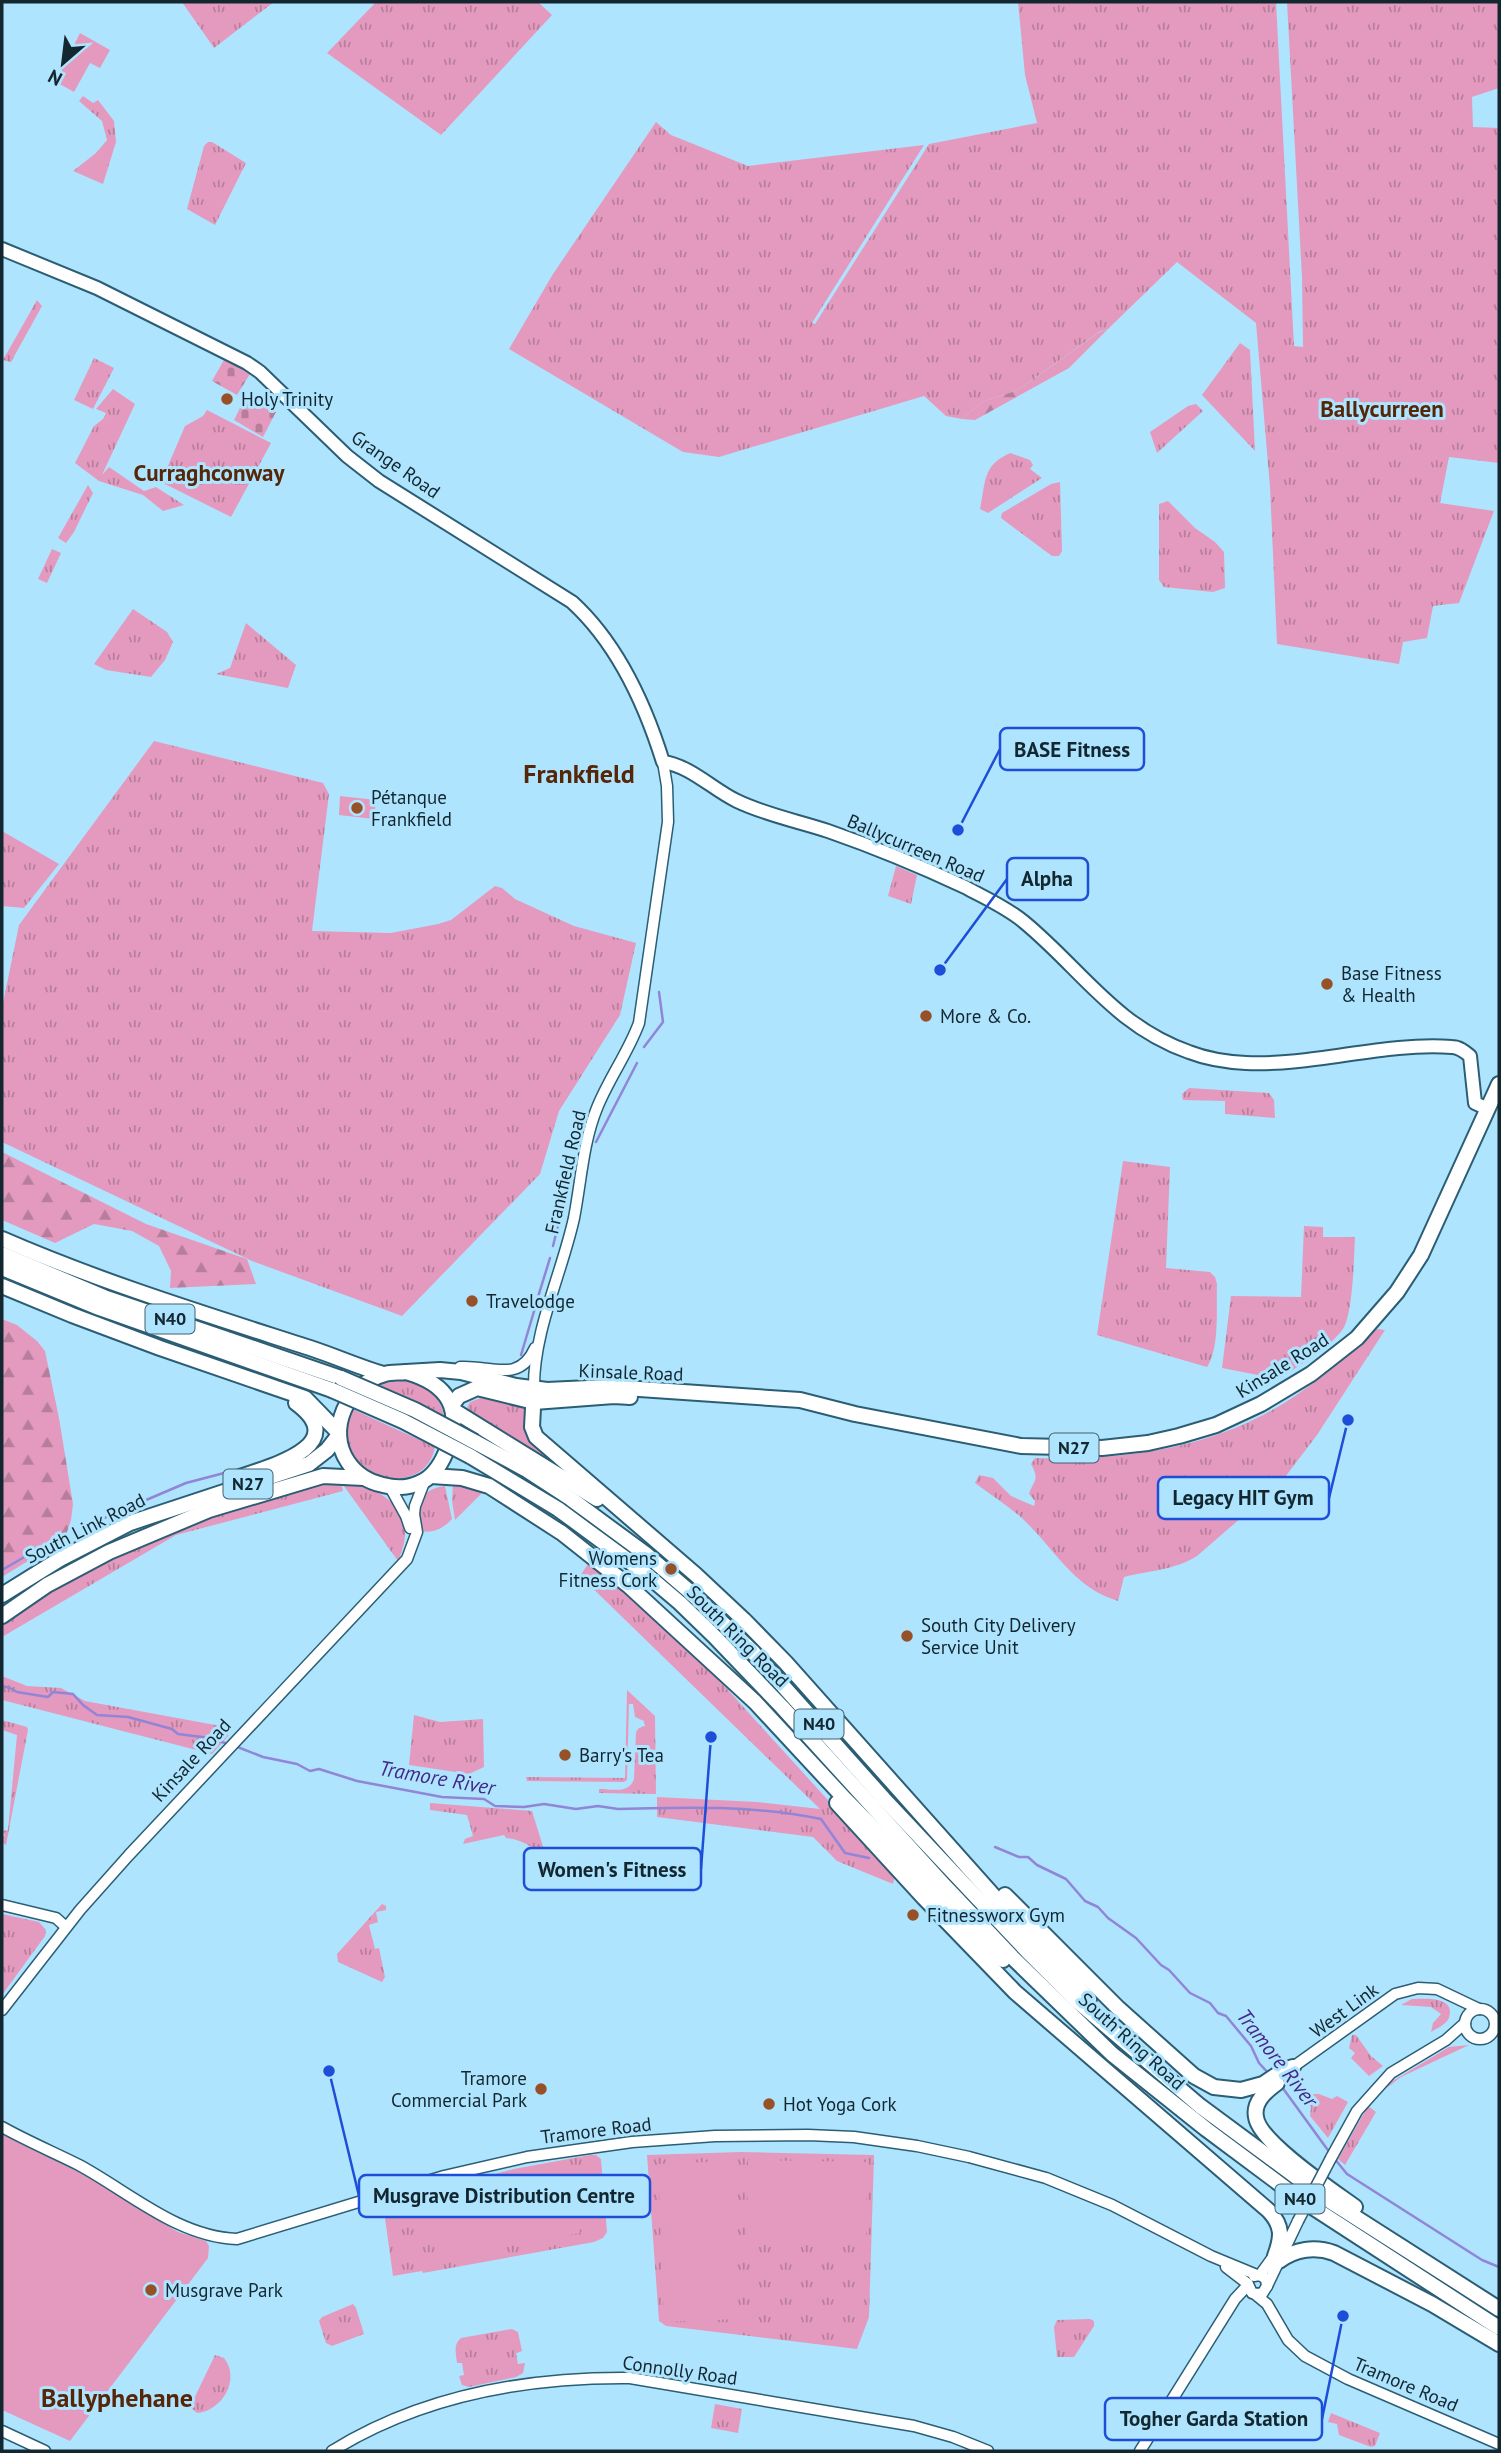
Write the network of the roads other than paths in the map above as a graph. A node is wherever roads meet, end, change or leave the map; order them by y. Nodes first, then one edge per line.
1 (2, 249) edge
2 (663, 762) junction
3 (1499, 1084) edge
4 (1488, 1109) junction
5 (2, 1239) edge
6 (2, 1254) edge
7 (2, 1268) edge
8 (2, 1286) edge
9 (541, 1335) junction
10 (208, 1365) junction
11 (440, 1370) junction
12 (406, 1372) junction
13 (383, 1374) junction
14 (534, 1395) junction
15 (453, 1407) junction
16 (338, 1434) junction
17 (473, 1449) junction
18 (364, 1478) junction
19 (428, 1478) junction
20 (390, 1487) junction
21 (147, 1516) junction
22 (636, 1525) junction
23 (413, 1542) junction
24 (2, 1595) edge
25 (2, 1616) edge
26 (711, 1660) junction
27 (852, 1737) junction
28 (862, 1749) junction
29 (2, 1905) edge
30 (66, 1927) junction
31 (1458, 1999) junction
32 (1479, 2009) junction
33 (2, 2010) edge
34 (1465, 2021) junction
35 (1473, 2037) junction
36 (1446, 2040) junction
37 (1129, 2046) junction
38 (1112, 2054) junction
39 (1293, 2067) junction
40 (1200, 2106) junction
41 (2, 2127) edge
42 (1211, 2256) junction
43 (1277, 2258) junction
44 (1438, 2269) junction
45 (1259, 2275) junction
46 (1267, 2287) junction
47 (1251, 2289) junction
48 (1499, 2309) edge
49 (1276, 2319) junction
50 (1499, 2328) edge
51 (1499, 2344) edge
52 (2, 2431) edge
53 (1499, 2444) edge
54 (45, 2451) edge
55 (332, 2451) edge
56 (988, 2451) edge
57 (1140, 2451) edge

1 - 2 main road, Grange Road
2 - 4 main road, Ballycurreen Road
2 - 9 street, Frankfield Road
3 - 4 highway, Kinsale Road / N27
4 - 14 highway, Kinsale Road / N27
5 - 13 highway
6 - 17 highway, South Ring Road / N40, bridge
7 - 17 highway, South Ring Road / N40, bridge
8 - 10 highway
9 - 11 street
9 - 14 street, Frankfield Road
10 - 16 highway
10 - 21 highway
11 - 12 highway, Kinsale Road / N27
11 - 14 highway, Kinsale Road / N27
12 - 13 highway, N27
12 - 15 highway
13 - 16 highway, N27
14 - 15 highway, Kinsale Road / N27
14 - 22 highway
15 - 19 highway
15 - 22 highway
16 - 18 highway
16 - 21 highway, South Link Road / N27
17 - 37 highway, South Ring Road / N40
17 - 38 highway, South Ring Road / N40
18 - 20 highway, N27
18 - 25 highway, N27
19 - 20 highway
19 - 23 street, Kinsale Road
19 - 26 highway
20 - 23 street
21 - 24 highway, South Link Road / N27
22 - 27 highway
23 - 30 street, Kinsale Road
26 - 38 highway
26 - 43 highway
27 - 28 highway
27 - 39 highway
28 - 37 highway
28 - 40 highway
29 - 30 street
30 - 33 street, Kinsale Road
31 - 32 street, West Link
31 - 34 street
31 - 39 street, West Link
32 - 34 street
32 - 35 street
34 - 35 street
34 - 36 street
35 - 36 street
36 - 43 street, bridge
37 - 40 highway, South Ring Road / N40
38 - 50 highway, South Ring Road / N40
39 - 44 highway
40 - 44 highway, South Ring Road / N40
41 - 42 street, Tramore Road
42 - 45 street, Tramore Road
42 - 47 street, Tramore Road
43 - 45 street
43 - 46 street
43 - 51 highway
44 - 48 highway, South Ring Road / N40
45 - 46 street
45 - 47 street
46 - 47 street
46 - 49 street, Tramore Road
47 - 49 street, Tramore Road
47 - 57 street
49 - 53 street, Tramore Road
52 - 54 street
55 - 56 street, Connolly Road

